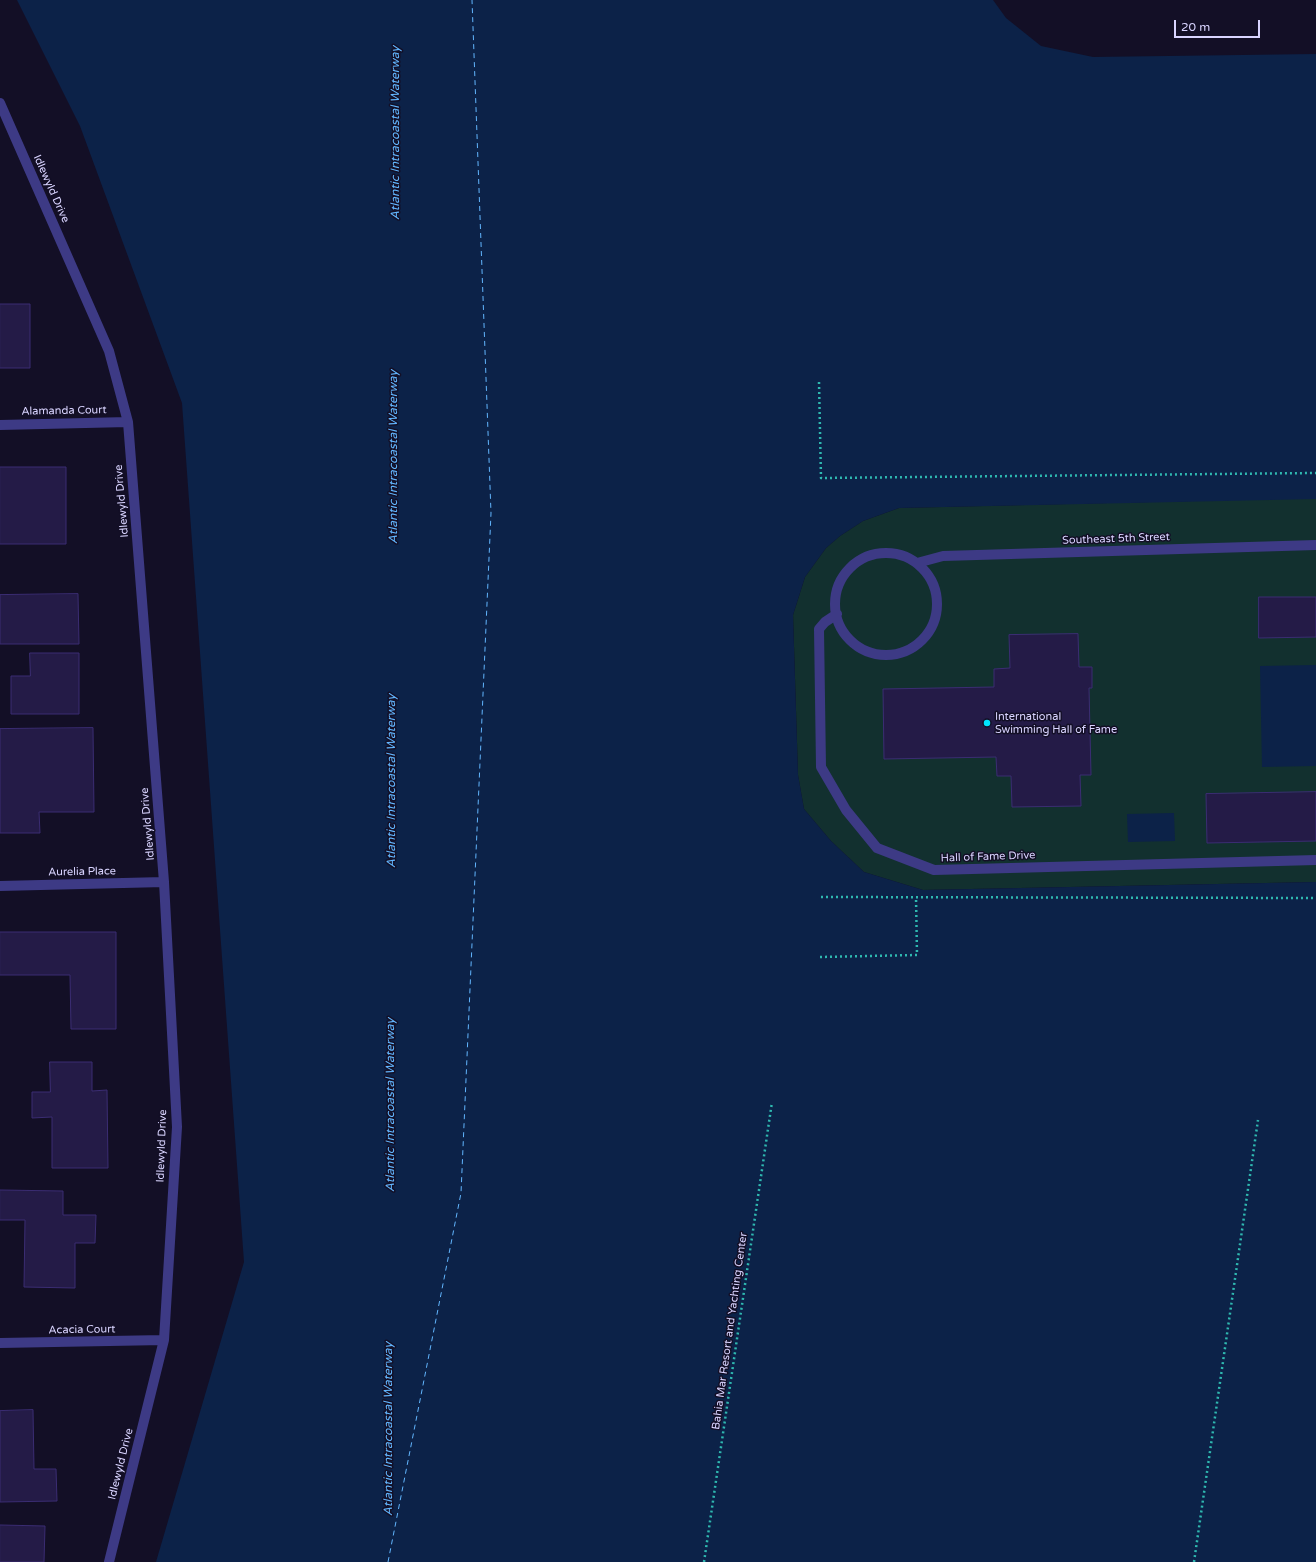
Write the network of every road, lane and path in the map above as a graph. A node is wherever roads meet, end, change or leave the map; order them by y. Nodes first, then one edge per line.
1 (0, 104) edge
2 (819, 382) dead end
3 (128, 422) junction
4 (0, 425) edge
5 (1316, 472) edge
6 (1316, 545) edge
7 (917, 563) junction
8 (837, 614) junction
9 (1316, 860) edge
10 (164, 882) junction
11 (0, 886) edge
12 (822, 897) dead end
13 (916, 897) junction
14 (1316, 898) edge
15 (820, 957) dead end
16 (772, 1102) dead end
17 (1258, 1120) dead end
18 (164, 1340) junction
19 (0, 1343) edge
20 (109, 1562) edge
21 (704, 1562) edge
22 (1194, 1562) edge

1 - 3 street, Idlewyld Drive
2 - 5 path
3 - 4 street, Alamanda Court
3 - 10 street, Idlewyld Drive
6 - 7 street, Southeast 5th Street
7 - 8 street
7 - 8 street
8 - 9 street, Hall of Fame Drive
10 - 11 street, Aurelia Place
10 - 18 street, Idlewyld Drive
12 - 13 path
13 - 14 path
13 - 15 path
16 - 21 path, Bahia Mar Resort and Yachting Center
17 - 22 path
18 - 19 street, Acacia Court
18 - 20 street, Idlewyld Drive

